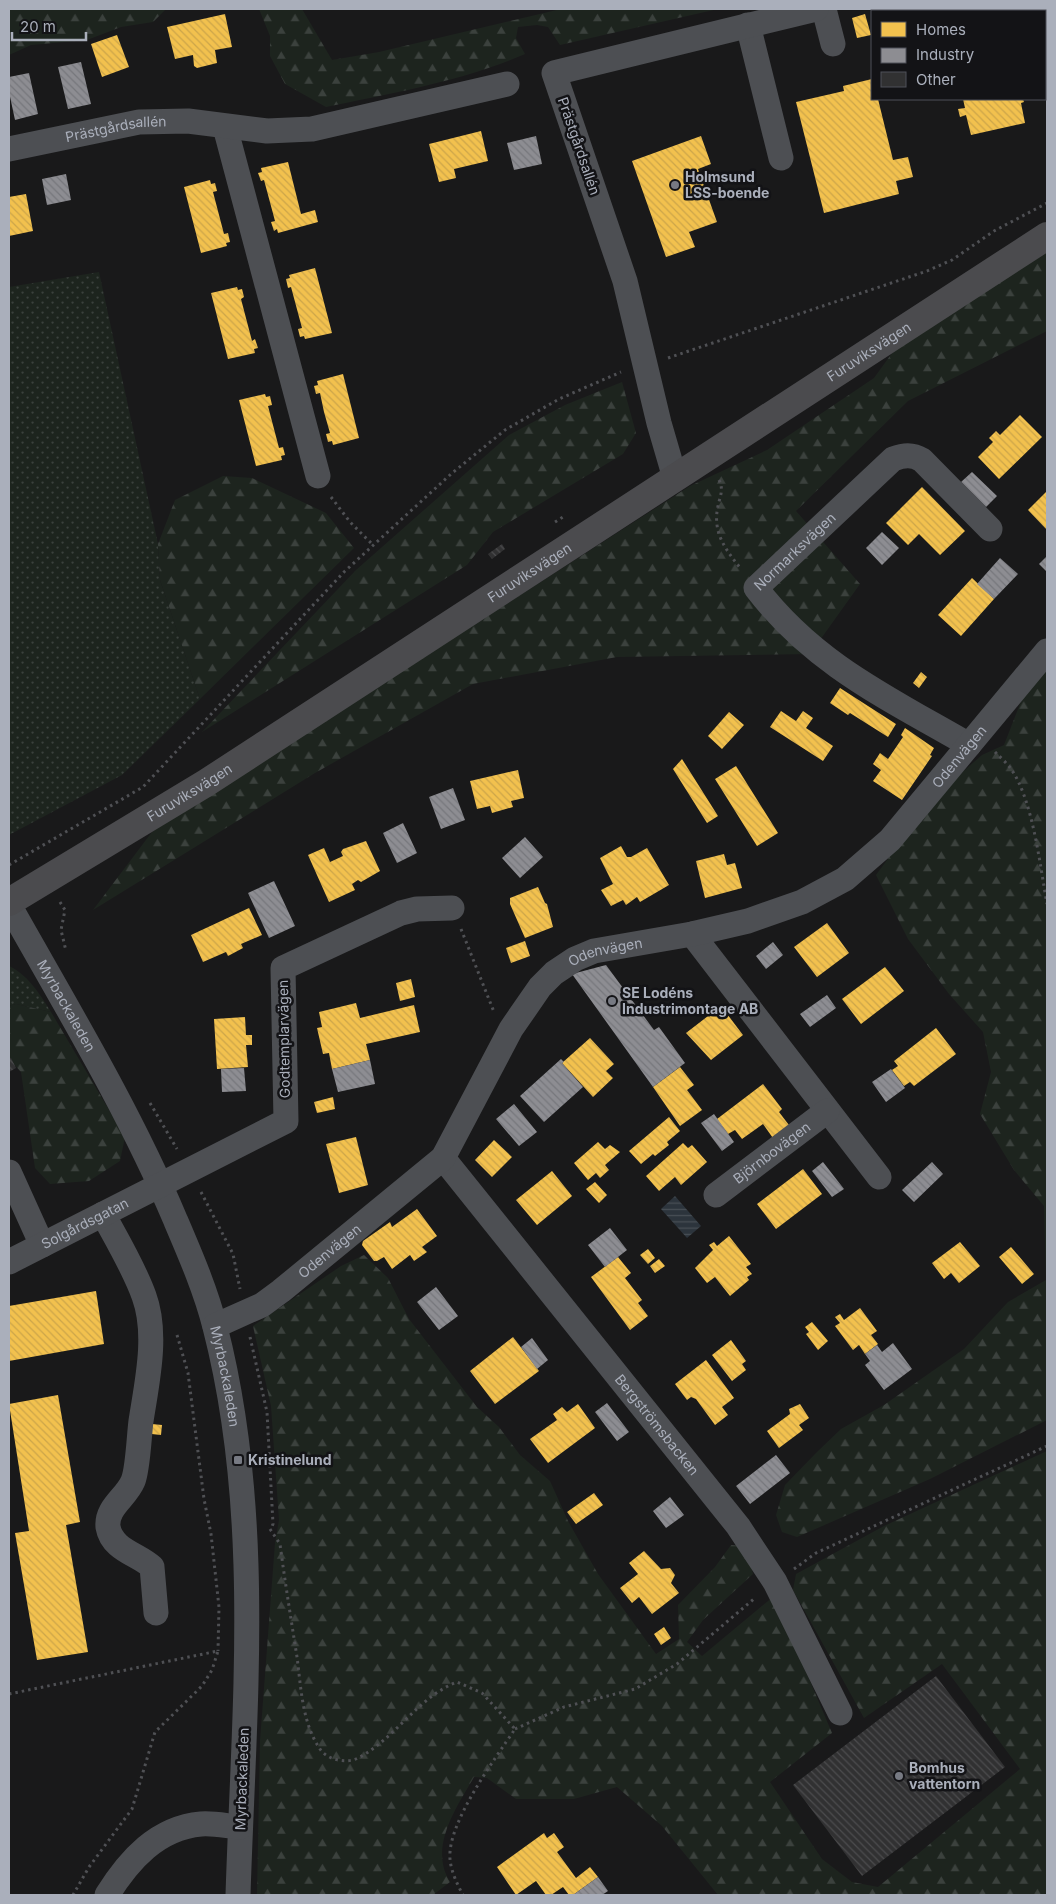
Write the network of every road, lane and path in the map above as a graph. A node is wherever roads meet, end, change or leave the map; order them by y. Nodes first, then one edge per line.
1 (816, 9) edge
2 (824, 9) edge
3 (748, 25) junction
4 (833, 44) dead end
5 (507, 84) dead end
6 (225, 127) junction
7 (9, 149) edge
8 (781, 158) dead end
9 (1047, 203) edge
10 (1047, 236) edge
11 (645, 365) junction
12 (318, 476) joint
13 (676, 478) junction
14 (719, 479) dead end
15 (574, 510) dead end
16 (555, 522) dead end
17 (990, 528) dead end
18 (373, 545) junction
19 (756, 588) junction
20 (1047, 651) edge
21 (969, 746) junction
22 (9, 865) edge
23 (9, 904) edge
24 (1047, 904) edge
25 (452, 908) joint
26 (692, 934) junction
27 (511, 1029) junction
28 (827, 1112) junction
29 (443, 1158) junction
30 (9, 1172) edge
31 (879, 1177) dead end
32 (161, 1186) junction
33 (716, 1195) dead end
34 (103, 1214) junction
35 (42, 1246) junction
36 (9, 1262) edge
37 (174, 1326) dead end
38 (215, 1326) junction
39 (267, 1412) dead end
40 (245, 1529) junction
41 (271, 1529) junction
42 (156, 1613) dead end
43 (218, 1651) junction
44 (9, 1694) edge
45 (840, 1713) dead end
46 (240, 1827) junction
47 (73, 1895) edge
48 (107, 1895) edge
49 (238, 1895) edge
50 (463, 1895) edge

1 - 3 street, Prästgårdsallén
2 - 4 street
3 - 8 street
3 - 11 street, Prästgårdsallén
5 - 6 street, Prästgårdsallén
6 - 7 street, Prästgårdsallén
6 - 12 street
9 - 11 path
10 - 13 main road, Furuviksvägen
11 - 13 street, Prästgårdsallén
11 - 18 path
12 - 18 path
13 - 23 main road, Furuviksvägen
14 - 19 path
15 - 16 path
17 - 19 street, Normarksvägen
18 - 22 path
19 - 21 street, Normarksvägen
20 - 21 street, Odenvägen
21 - 24 path
21 - 26 street, Odenvägen
23 - 32 street, Myrbackaleden
25 - 27 path
25 - 32 street, Godtemplarvägen
26 - 27 street, Odenvägen
26 - 28 street
27 - 29 street, Odenvägen
28 - 31 street
28 - 33 street, Björnbovägen
29 - 38 street, Odenvägen
29 - 45 street, Bergströmsbacken
30 - 35 street
32 - 34 street, Solgårdsgatan
32 - 38 street, Myrbackaleden
34 - 35 street, Solgårdsgatan
34 - 42 street
35 - 36 street, Solgårdsgatan
37 - 43 path
38 - 40 street, Myrbackaleden
39 - 41 path
40 - 41 path
40 - 46 street, Myrbackaleden
41 - 50 path
43 - 44 path
43 - 47 path
46 - 48 street
46 - 49 street, Myrbackaleden

